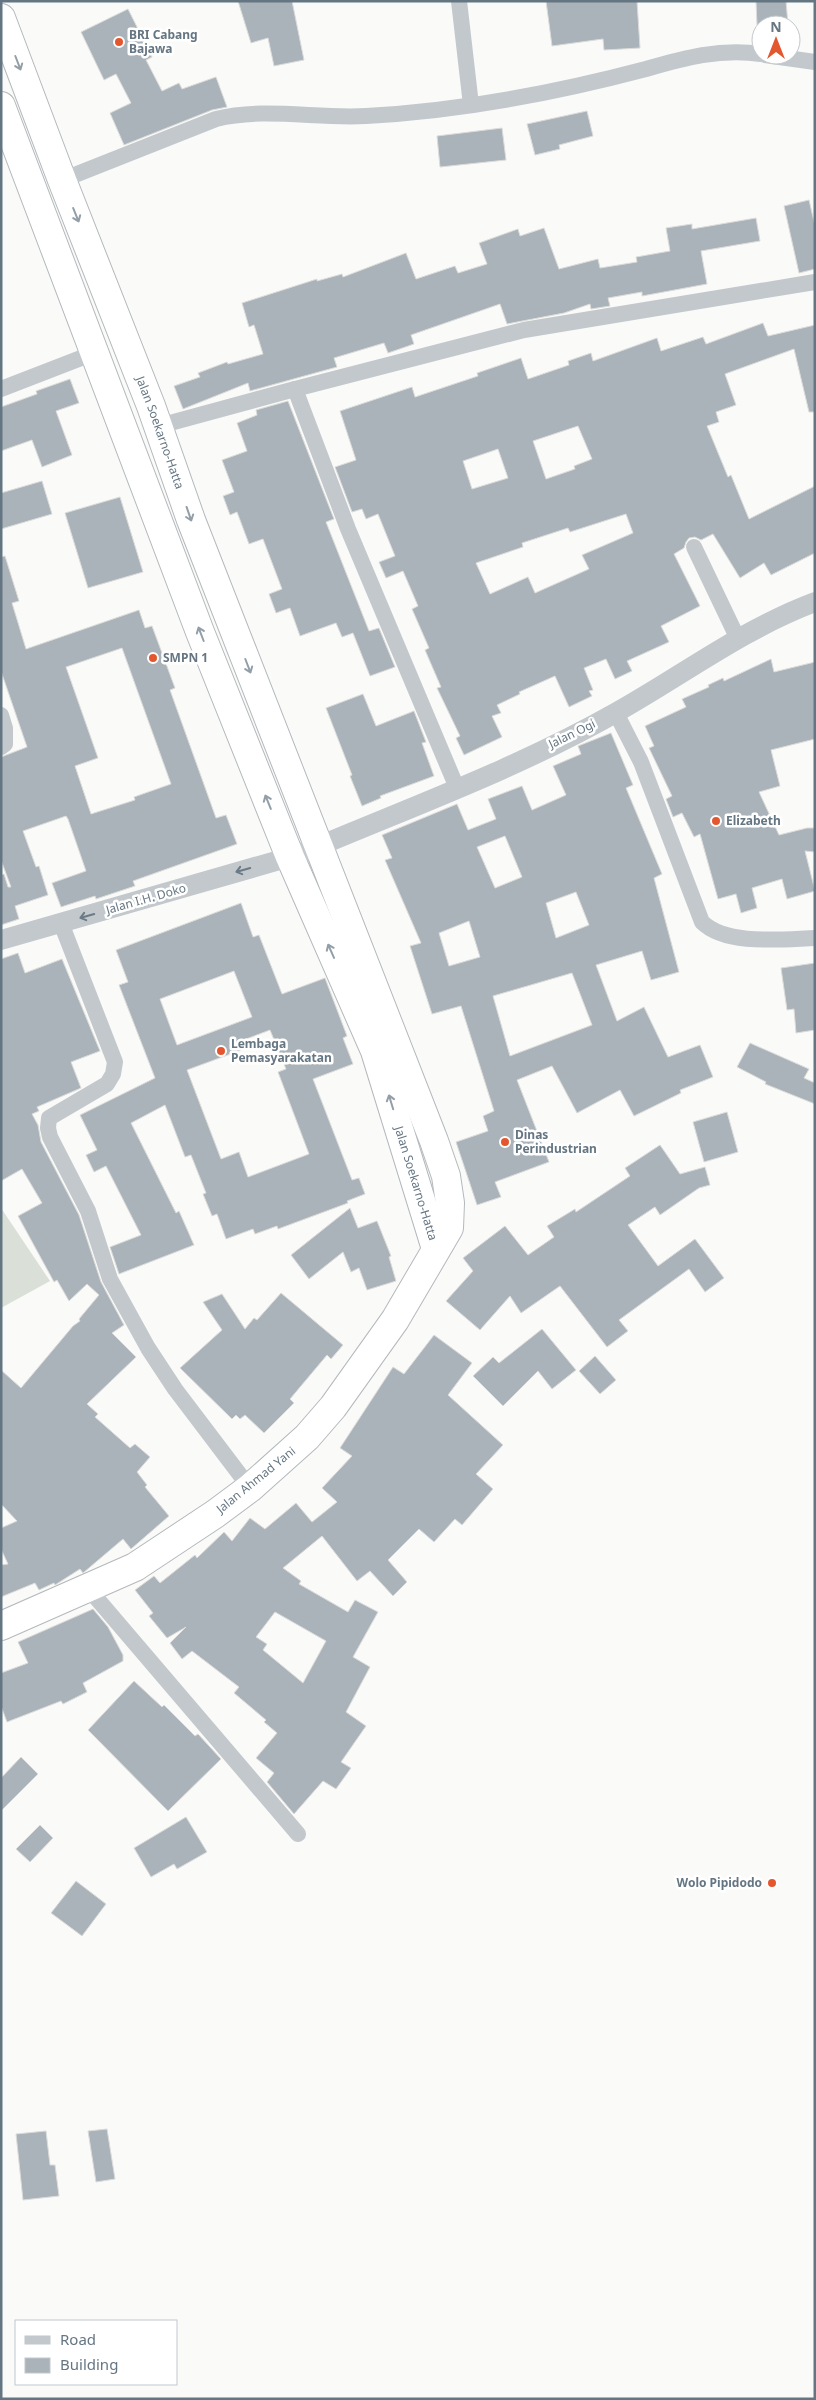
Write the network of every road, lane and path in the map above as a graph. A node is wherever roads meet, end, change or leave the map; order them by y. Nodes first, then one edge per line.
1 (459, 1) edge
2 (1, 18) edge
3 (751, 53) edge
4 (801, 60) edge
5 (815, 62) edge
6 (471, 105) junction
7 (1, 106) edge
8 (62, 180) junction
9 (815, 282) edge
10 (94, 353) junction
11 (1, 389) edge
12 (295, 389) junction
13 (155, 416) junction
14 (119, 417) junction
15 (694, 548) dead end
16 (815, 602) edge
17 (737, 637) junction
18 (616, 713) junction
19 (1, 714) edge
20 (1, 747) edge
21 (457, 788) junction
22 (319, 846) junction
23 (290, 857) junction
24 (61, 923) junction
25 (815, 938) edge
26 (1, 940) edge
27 (436, 1249) junction
28 (250, 1488) junction
29 (87, 1587) junction
30 (1, 1626) edge
31 (298, 1834) dead end

1 - 6 street
2 -> 8 highway, Jalan Soekarno-Hatta
3 - 6 street
4 - 5 street
6 - 8 street
7 - 10 highway, Jalan Soekarno-Hatta
8 -> 13 highway, Jalan Soekarno-Hatta
9 - 12 street
10 - 11 street
10 - 14 highway, Jalan Soekarno-Hatta
12 - 13 street
12 - 21 street
13 - 14 highway
13 -> 22 highway, Jalan Soekarno-Hatta
23 -> 14 highway, Jalan Soekarno-Hatta
15 - 17 street
16 - 17 street, Jalan Ogi
17 - 18 street, Jalan Ogi
18 - 21 street, Jalan Ogi
18 - 25 street
19 - 20 street
21 - 22 street, Jalan Ogi
22 - 23 street
22 - 27 highway, Jalan Soekarno-Hatta
23 -> 24 street, Jalan I.H. Doko
27 -> 23 highway, Jalan Soekarno-Hatta
24 - 26 street, Jalan I.H. Doko
24 - 28 street
27 - 28 highway, Jalan Ahmad Yani
28 - 29 highway, Jalan Ahmad Yani
29 - 30 highway, Jalan Ahmad Yani
29 - 31 street

